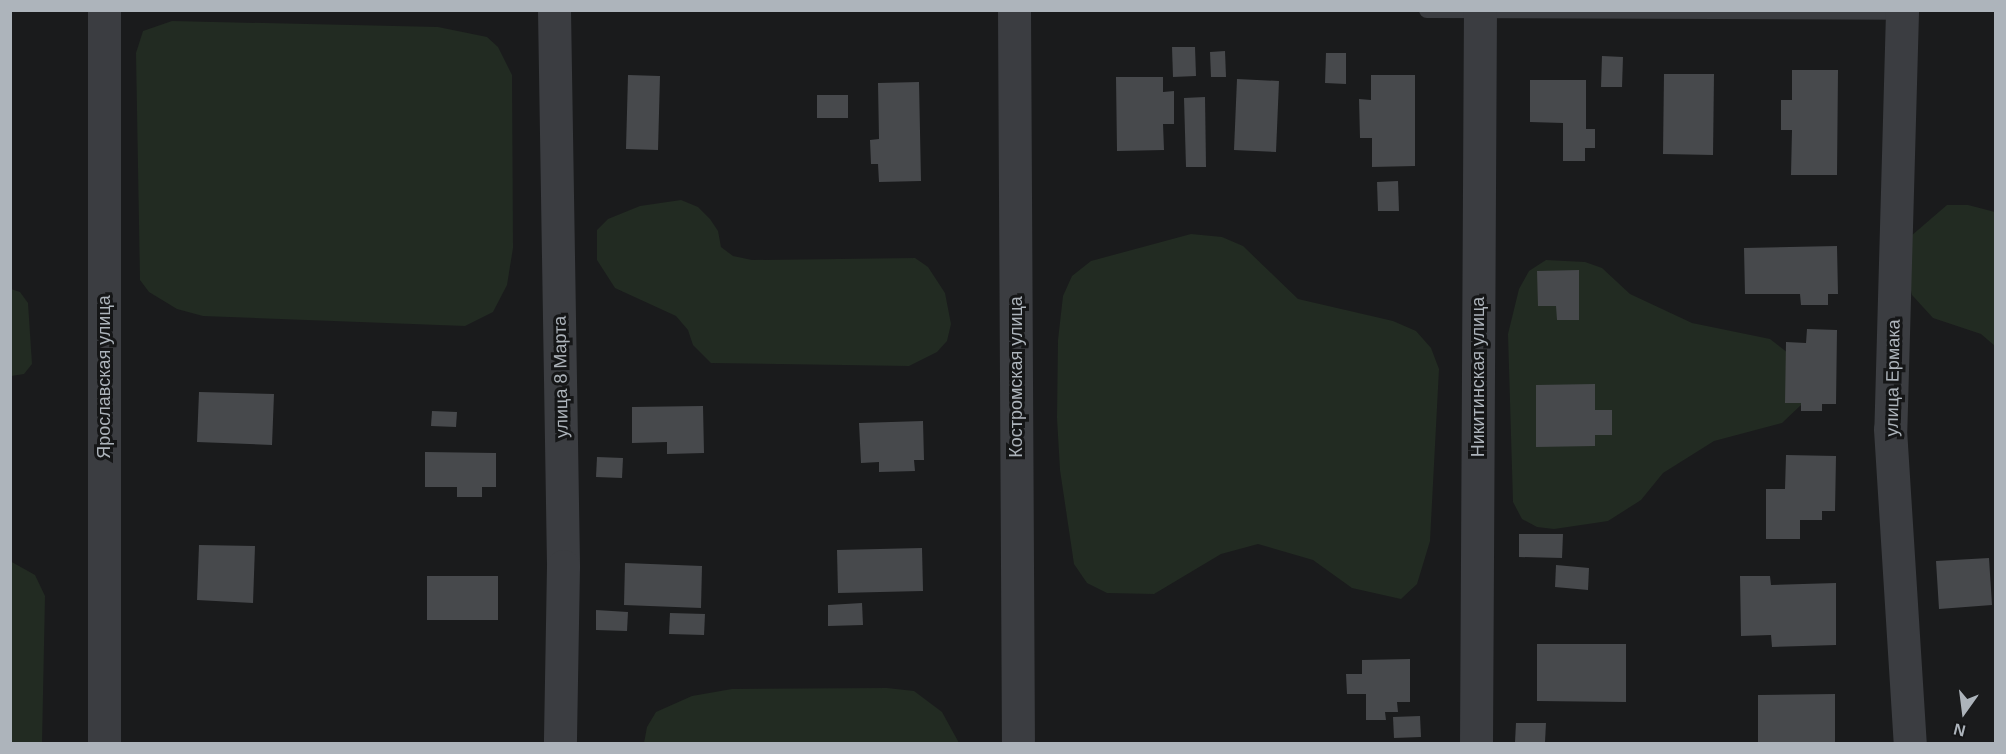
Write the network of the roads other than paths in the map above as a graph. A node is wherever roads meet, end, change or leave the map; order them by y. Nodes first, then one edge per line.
1 (104, 10) edge
2 (554, 10) edge
3 (1014, 10) edge
4 (1427, 10) edge
5 (1480, 11) edge
6 (1902, 12) joint
7 (104, 744) edge
8 (560, 744) edge
9 (1018, 744) edge
10 (1476, 744) edge
11 (1910, 744) edge

1 - 7 street, Ярославская улица
2 - 8 street, улица 8 Марта
3 - 9 street, Костромская улица
4 - 5 lane
5 - 6 lane
5 - 10 street, Никитинская улица
6 - 11 street, улица Ермака

